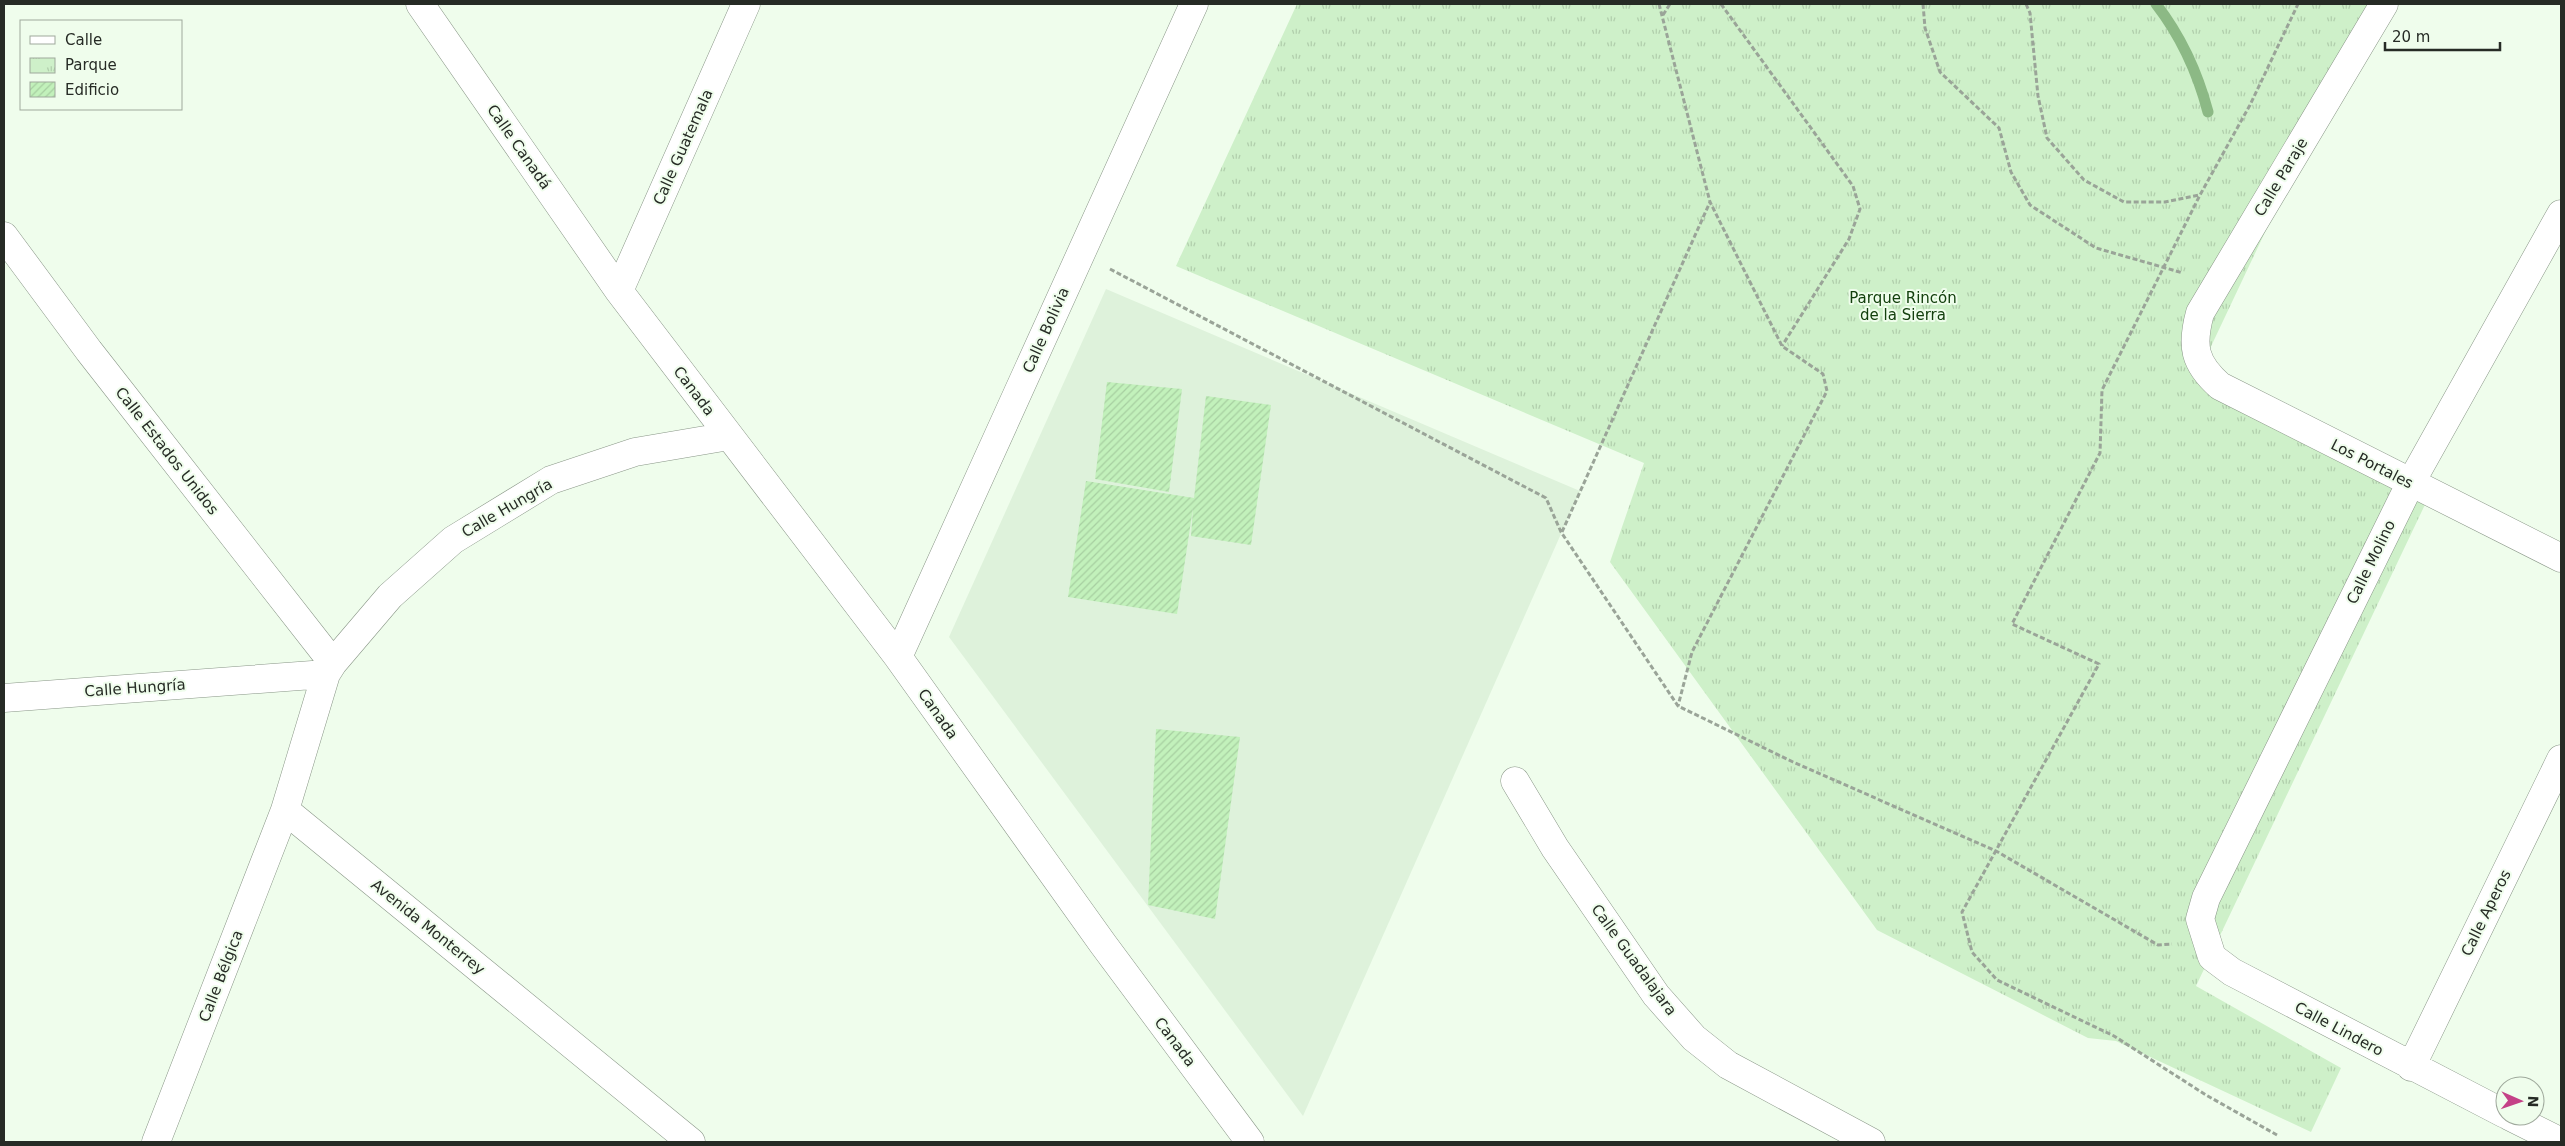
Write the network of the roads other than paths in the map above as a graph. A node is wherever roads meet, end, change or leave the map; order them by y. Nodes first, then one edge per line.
1 (420, 4) edge
2 (746, 4) edge
3 (1194, 4) edge
4 (2384, 4) edge
5 (2561, 214) edge
6 (4, 236) edge
7 (619, 291) junction
8 (2197, 355) joint
9 (729, 436) junction
10 (2410, 484) junction
11 (2561, 558) edge
12 (898, 657) junction
13 (329, 668) junction
14 (4, 698) edge
15 (2561, 760) edge
16 (1515, 781) dead end
17 (286, 810) junction
18 (2203, 930) joint
19 (2411, 1067) junction
20 (2495, 1109) edge
21 (2529, 1126) edge
22 (156, 1142) edge
23 (691, 1142) edge
24 (1250, 1142) edge
25 (1871, 1142) edge
26 (2561, 1142) edge

1 - 7 street, Calle Canadá
2 - 7 street, Calle Guatemala
3 - 12 street, Calle Bolivia
4 - 8 street, Calle Paraje
5 - 10 street, Calle Molino
6 - 13 street, Calle Estados Unidos
7 - 9 street, Canada
8 - 10 street, Los Portales
9 - 12 street, Canada
9 - 13 street, Calle Hungría
10 - 11 street, Los Portales
10 - 18 street, Calle Molino
12 - 24 street, Canada
13 - 14 street, Calle Hungría
13 - 17 street
15 - 19 street, Calle Aperos
16 - 25 street, Calle Guadalajara
17 - 22 street, Calle Bélgica
17 - 23 street, Avenida Monterrey
18 - 19 street, Calle Lindero
19 - 20 street, Calle Lindero
21 - 26 street

